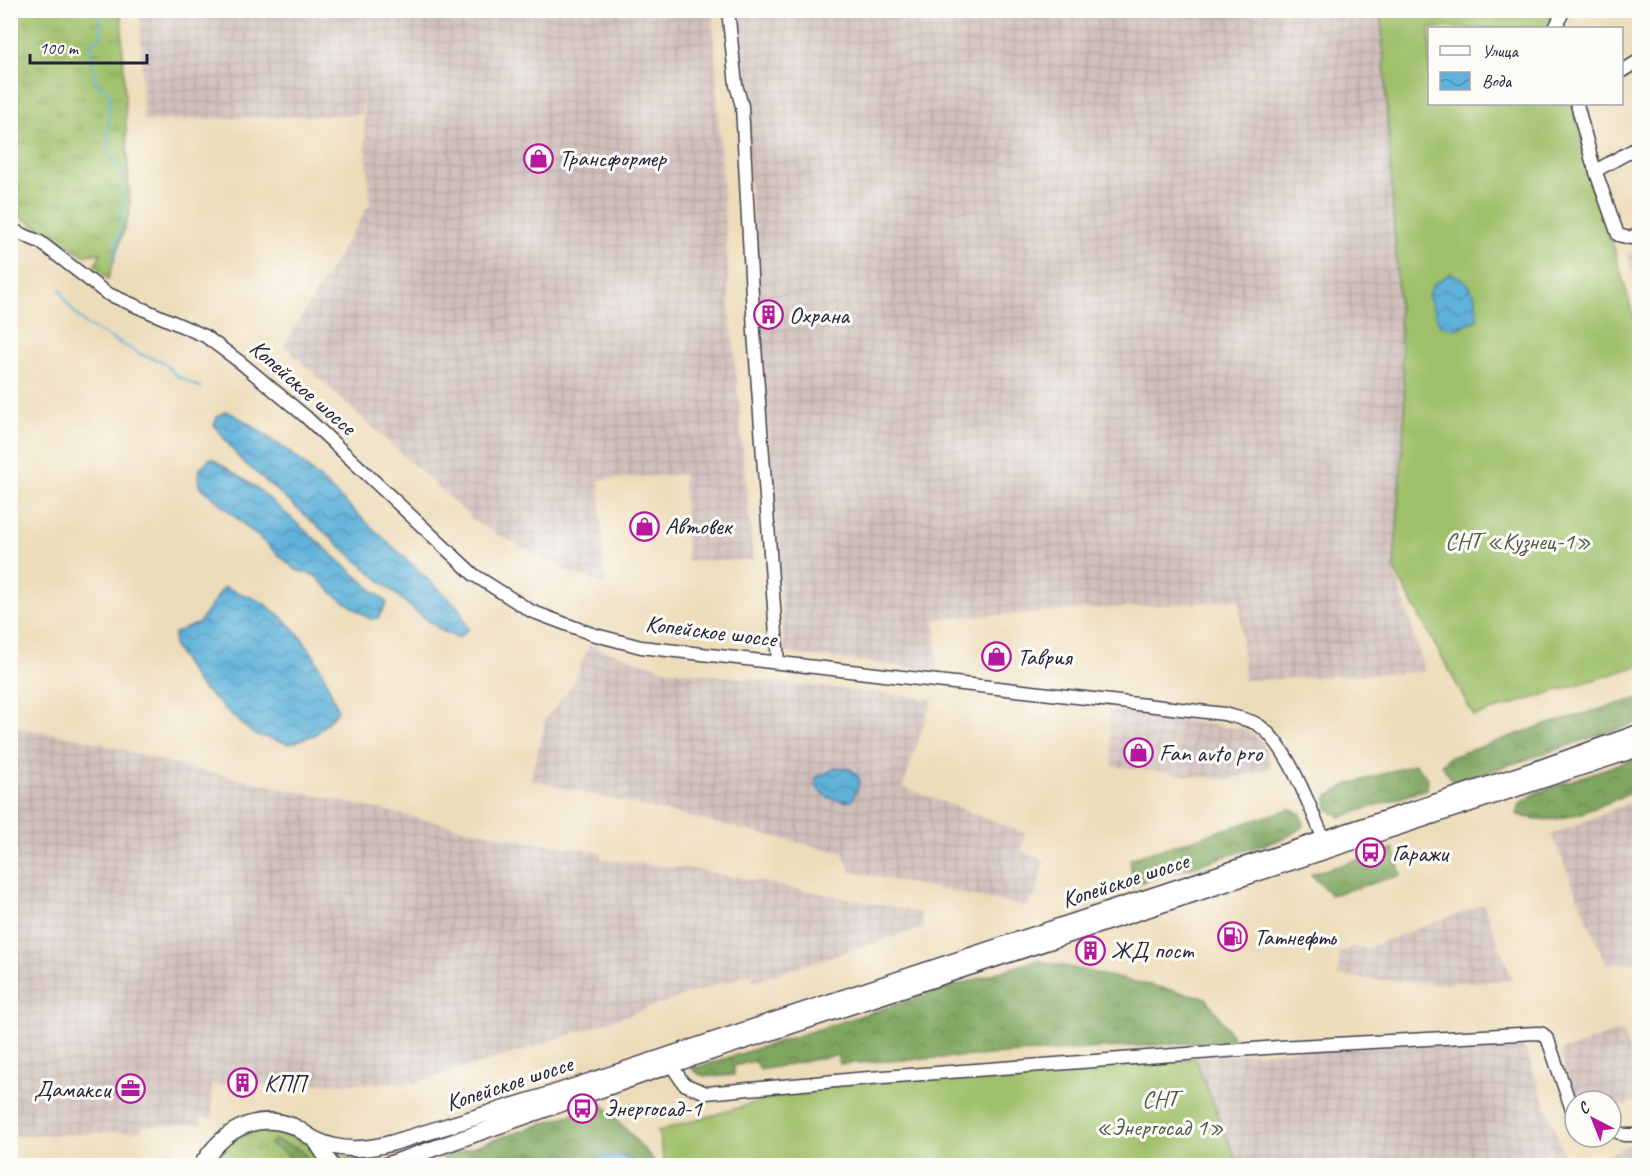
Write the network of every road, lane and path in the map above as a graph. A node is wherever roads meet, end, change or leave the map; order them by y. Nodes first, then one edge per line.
1 (728, 10) edge
2 (1564, 10) edge
3 (1556, 27) edge
4 (1640, 60) edge
5 (1623, 70) edge
6 (1577, 105) edge
7 (1640, 146) edge
8 (1597, 170) junction
9 (10, 229) edge
10 (1640, 233) edge
11 (778, 662) junction
12 (1640, 732) edge
13 (1640, 748) edge
14 (1326, 845) junction
15 (671, 1065) junction
16 (1565, 1089) edge
17 (1623, 1135) edge
18 (1640, 1135) edge
19 (315, 1140) junction
20 (203, 1163) edge
21 (332, 1166) edge
22 (384, 1166) edge

1 - 11 street
2 - 3 street
4 - 5 street
6 - 8 street
7 - 8 street
8 - 10 street
9 - 11 street, Копейское шоссе
11 - 14 street, Копейское шоссе
12 - 14 main road, Копейское шоссе
13 - 14 main road, Копейское шоссе
14 - 15 main road, Копейское шоссе
14 - 19 main road, Копейское шоссе
15 - 16 street
15 - 22 main road, Копейское шоссе
17 - 18 street
19 - 20 main road, Копейское шоссе
19 - 21 main road

